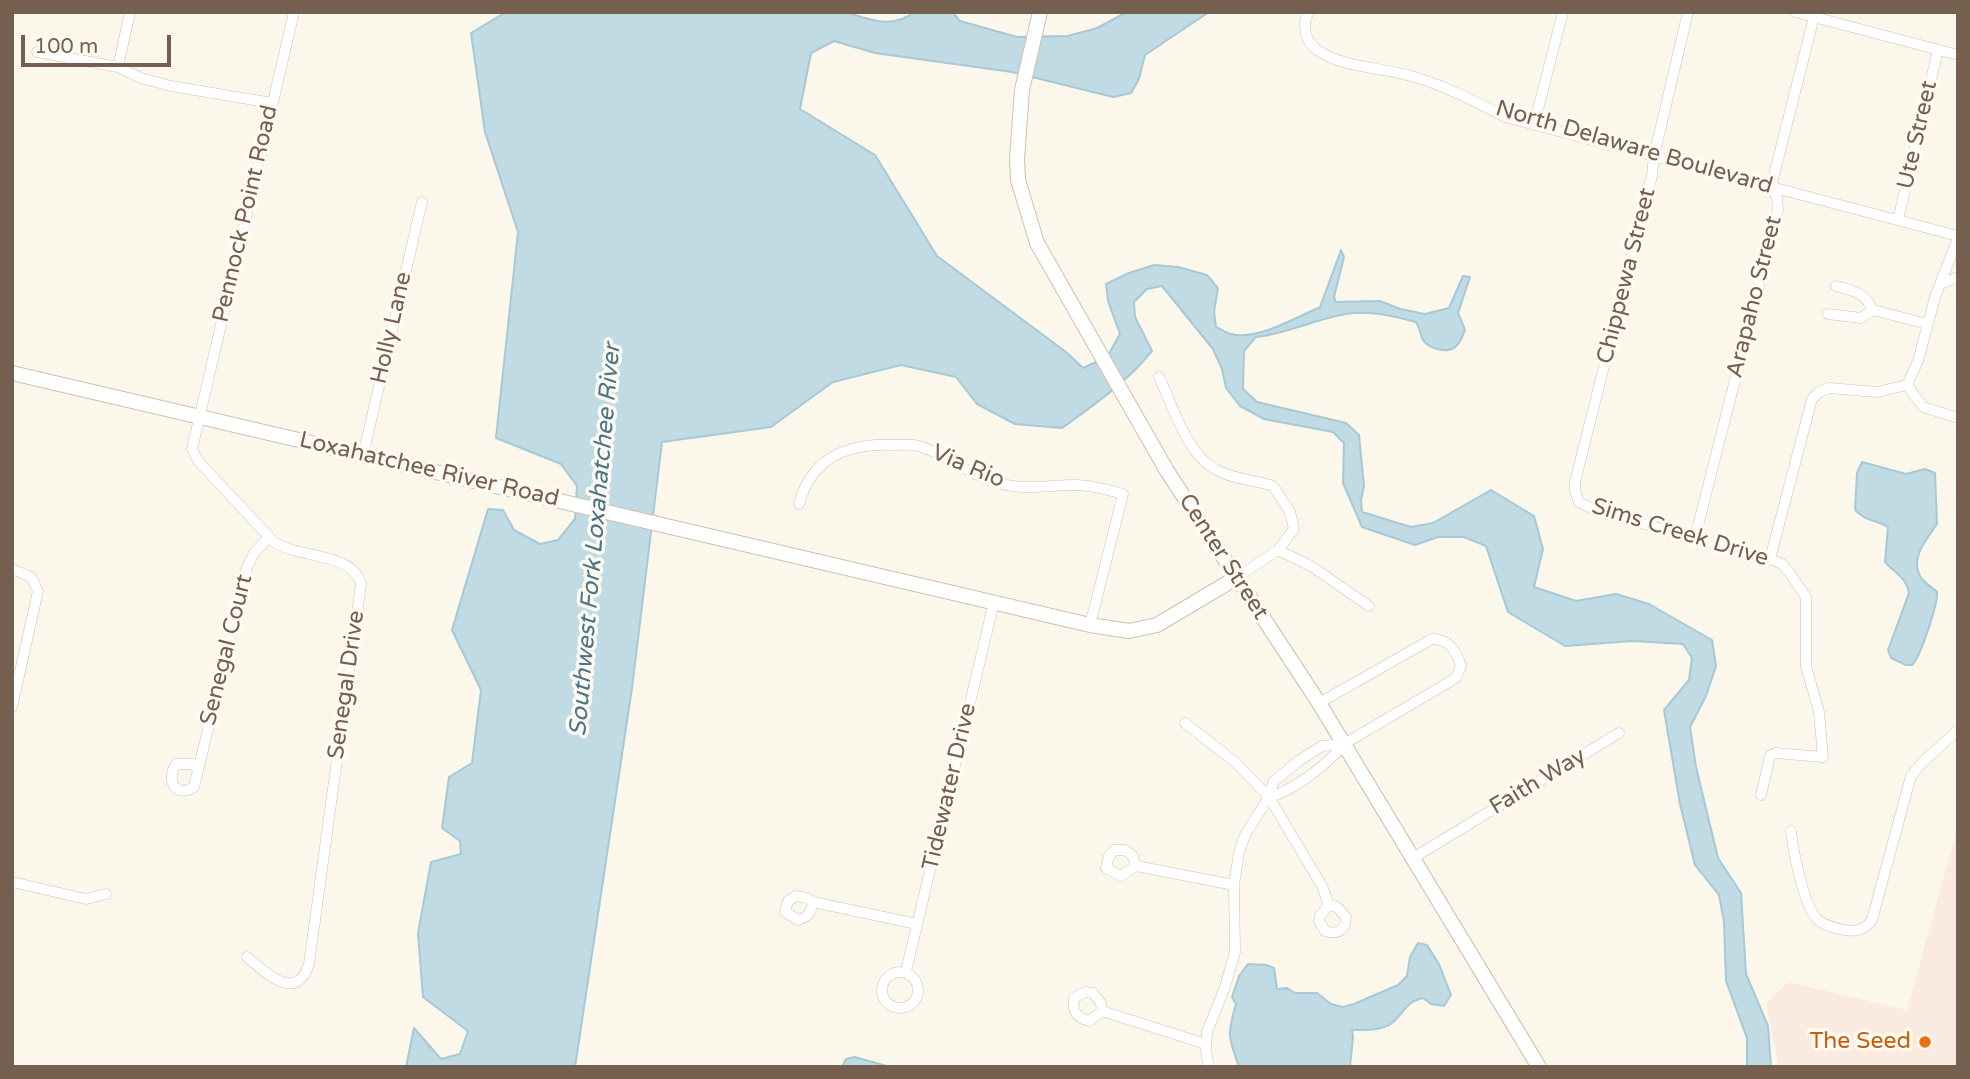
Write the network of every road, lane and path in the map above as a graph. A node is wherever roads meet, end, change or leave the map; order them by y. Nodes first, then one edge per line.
1 (130, 12) edge
2 (294, 12) edge
3 (1309, 12) edge
4 (1563, 12) edge
5 (1688, 12) edge
6 (1795, 12) edge
7 (1814, 17) junction
8 (1039, 18) edge
9 (1938, 50) junction
10 (37, 52) dead end
11 (1958, 55) edge
12 (118, 67) junction
13 (272, 103) junction
14 (1534, 125) junction
15 (1654, 156) junction
16 (1771, 187) junction
17 (422, 202) dead end
18 (1898, 220) junction
19 (1958, 237) edge
20 (1958, 277) edge
21 (1941, 284) junction
22 (1836, 286) dead end
23 (1872, 310) junction
24 (1828, 314) dead end
25 (1927, 324) junction
26 (12, 373) edge
27 (1159, 377) dead end
28 (1907, 385) junction
29 (198, 416) junction
30 (1958, 418) edge
31 (363, 455) junction
32 (1577, 498) joint
33 (799, 504) dead end
34 (269, 537) junction
35 (1695, 538) junction
36 (1279, 550) junction
37 (1770, 559) junction
38 (12, 569) edge
39 (1236, 578) junction
40 (994, 602) junction
41 (1370, 607) dead end
42 (1090, 625) junction
43 (1319, 703) junction
44 (12, 707) edge
45 (1185, 723) dead end
46 (1958, 730) edge
47 (1619, 733) dead end
48 (1344, 744) junction
49 (198, 769) dead end
50 (1761, 795) dead end
51 (1269, 797) junction
52 (1791, 831) dead end
53 (1413, 858) junction
54 (1136, 866) dead end
55 (12, 882) edge
56 (1234, 885) junction
57 (106, 894) dead end
58 (813, 902) dead end
59 (1329, 905) dead end
60 (917, 924) junction
61 (247, 957) dead end
62 (906, 971) dead end
63 (1102, 1011) dead end
64 (1206, 1044) junction
65 (1209, 1067) edge
66 (1539, 1067) edge

1 - 12 street
2 - 13 street, Pennock Point Road
3 - 14 street, North Delaware Boulevard
4 - 14 street
5 - 15 street, Chippewa Street
6 - 7 street
7 - 9 street
7 - 16 street, Arapaho Street
8 - 39 street, Center Street
9 - 11 street
9 - 18 street, Ute Street
10 - 12 street
12 - 13 street
13 - 29 street, Pennock Point Road
14 - 15 street, North Delaware Boulevard
15 - 16 street, North Delaware Boulevard
15 - 32 street, Chippewa Street
16 - 18 street, North Delaware Boulevard
16 - 35 street, Arapaho Street
17 - 31 street, Holly Lane
18 - 19 street, North Delaware Boulevard
19 - 21 street
20 - 21 street
21 - 25 street
22 - 23 street
23 - 24 street
23 - 25 street
25 - 28 street
26 - 29 street, Loxahatchee River Road
27 - 36 street
28 - 30 street
28 - 37 street
29 - 31 street, Loxahatchee River Road
29 - 34 street, Senegal Drive
31 - 40 street, Loxahatchee River Road
32 - 35 street, Sims Creek Drive
33 - 42 street, Via Rio
34 - 49 street, Senegal Court
34 - 61 street, Senegal Drive
35 - 37 street, Sims Creek Drive
36 - 39 street
36 - 41 street
37 - 50 street, Sims Creek Drive
38 - 44 street
39 - 42 street, Loxahatchee River Road
39 - 43 street, Center Street
40 - 42 street, Loxahatchee River Road
40 - 60 street, Tidewater Drive
43 - 48 street, Center Street
43 - 48 street
45 - 51 street
46 - 52 street
47 - 53 street, Faith Way
48 - 51 street
48 - 51 street
48 - 53 street, Center Street
51 - 56 street
51 - 59 street
53 - 66 street, Center Street
54 - 56 street
55 - 57 street
56 - 64 street
58 - 60 street
60 - 62 street, Tidewater Drive
63 - 64 street
64 - 65 street

